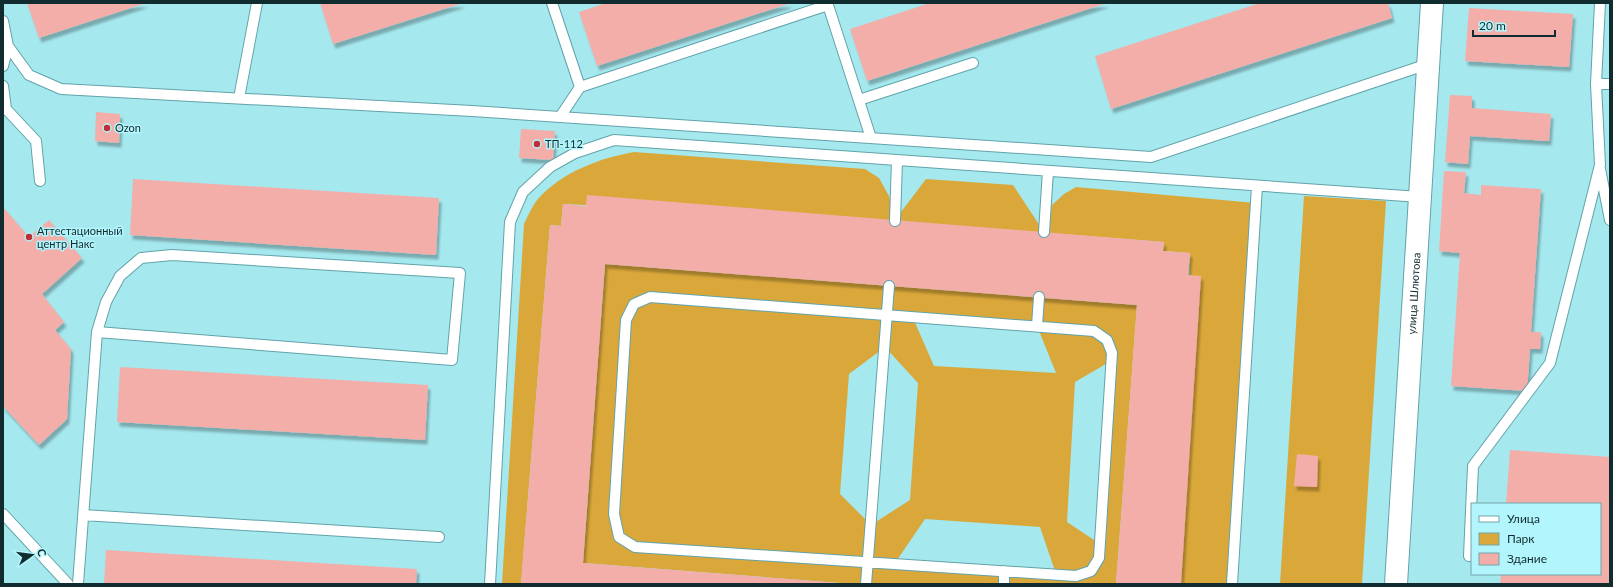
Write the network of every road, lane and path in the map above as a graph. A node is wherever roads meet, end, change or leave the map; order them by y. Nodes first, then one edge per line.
1 (257, 3) edge
2 (552, 3) edge
3 (1432, 3) edge
4 (1600, 3) edge
5 (3, 21) edge
6 (8, 46) junction
7 (973, 63) dead end
8 (1428, 64) junction
9 (3, 66) edge
10 (1596, 84) junction
11 (1610, 84) edge
12 (3, 86) edge
13 (580, 87) junction
14 (239, 98) junction
15 (859, 100) junction
16 (560, 117) junction
17 (871, 138) junction
18 (897, 160) junction
19 (1600, 165) junction
20 (1048, 171) junction
21 (40, 182) dead end
22 (1257, 186) junction
23 (1420, 197) junction
24 (1610, 220) edge
25 (895, 221) dead end
26 (1044, 232) dead end
27 (889, 286) dead end
28 (1039, 297) dead end
29 (887, 316) junction
30 (1037, 326) junction
31 (97, 332) junction
32 (1472, 503) edge
33 (3, 514) edge
34 (83, 515) junction
35 (1471, 520) edge
36 (439, 537) dead end
37 (1469, 556) dead end
38 (868, 562) junction
39 (1004, 571) junction
40 (68, 584) edge
41 (78, 584) edge
42 (490, 584) edge
43 (866, 584) edge
44 (1004, 584) edge
45 (1232, 584) edge
46 (1396, 584) edge

1 - 14 lane
2 - 13 lane
3 - 8 main road, улица Шлютова
4 - 10 lane
5 - 6 lane
6 - 9 lane
6 - 14 lane
7 - 15 lane
8 - 17 lane
8 - 23 main road, улица Шлютова
10 - 11 lane
10 - 19 lane
12 - 21 lane
13 - 15 lane
13 - 16 lane
14 - 16 lane
15 - 17 lane
16 - 17 lane
18 - 20 lane
18 - 25 lane
18 - 42 lane
19 - 24 lane
19 - 32 lane
20 - 22 lane
20 - 26 lane
22 - 23 lane
22 - 45 lane
23 - 46 main road, улица Шлютова
27 - 29 lane
28 - 30 lane
29 - 30 lane
29 - 38 lane
29 - 38 lane
30 - 39 lane
31 - 31 lane
31 - 34 lane
33 - 40 lane
34 - 36 lane
34 - 41 lane
35 - 37 lane
38 - 39 lane
38 - 43 lane
39 - 44 lane

